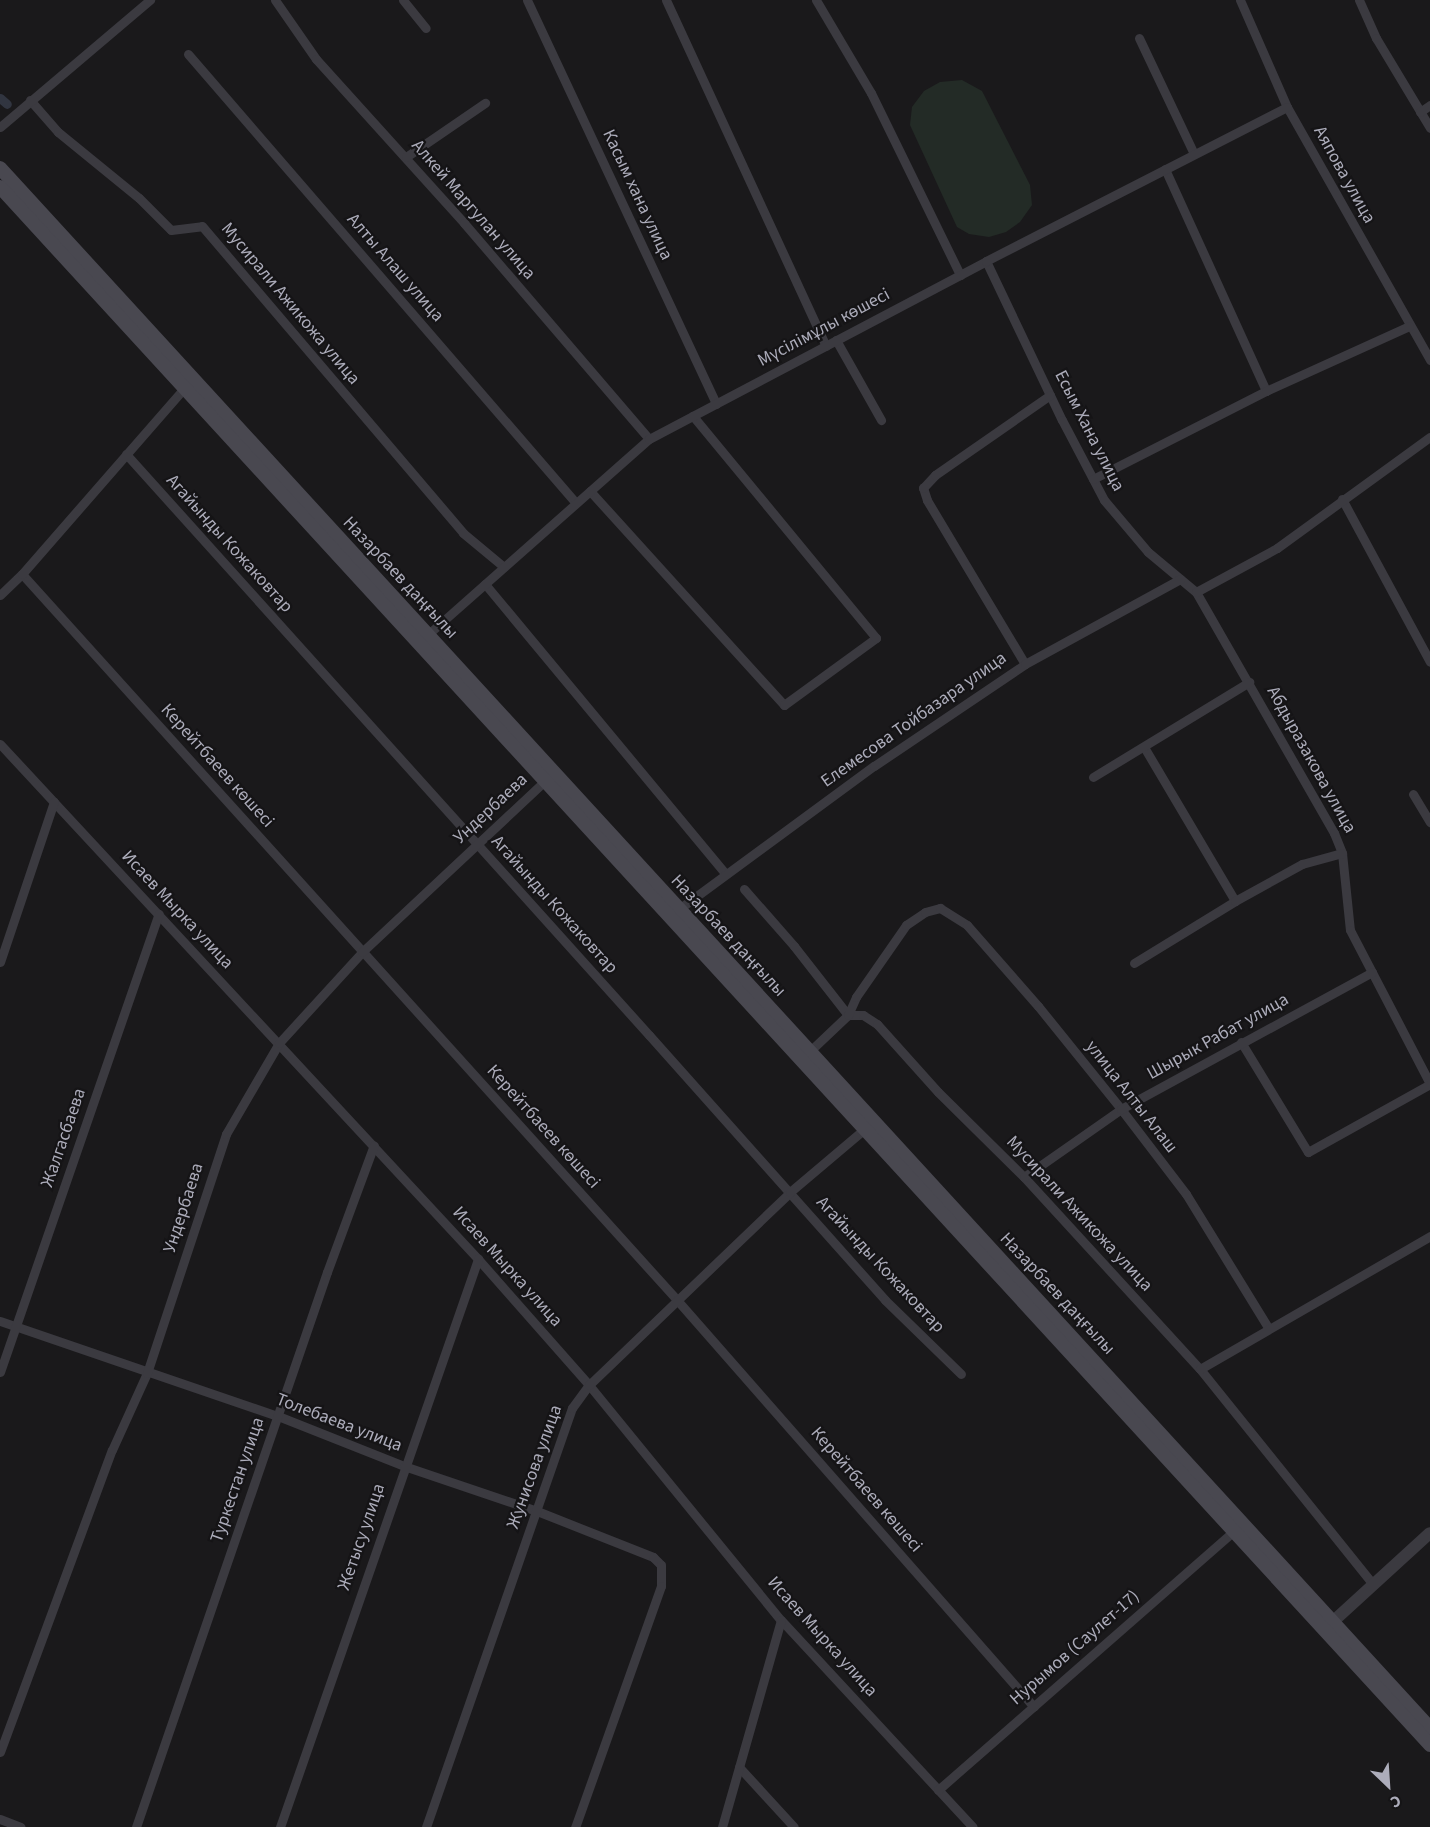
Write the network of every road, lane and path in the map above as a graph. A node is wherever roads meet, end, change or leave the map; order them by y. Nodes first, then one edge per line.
1 (150, 0) edge
2 (275, 0) edge
3 (403, 0) edge
4 (528, 0) edge
5 (666, 0) edge
6 (816, 0) edge
7 (1240, 0) edge
8 (1359, 0) edge
9 (426, 28) dead end
10 (1139, 38) dead end
11 (188, 54) dead end
12 (30, 100) junction
13 (485, 103) dead end
14 (1430, 105) edge
15 (1287, 107) junction
16 (1420, 112) junction
17 (0, 127) edge
18 (1430, 128) edge
19 (1194, 154) junction
20 (406, 157) junction
21 (0, 168) edge
22 (1166, 169) junction
23 (0, 186) edge
24 (33, 213) junction
25 (986, 261) junction
26 (960, 275) junction
27 (1409, 326) junction
28 (836, 340) junction
29 (826, 346) junction
30 (1430, 360) edge
31 (188, 384) junction
32 (1266, 391) junction
33 (1050, 395) junction
34 (716, 404) junction
35 (693, 416) junction
36 (881, 420) dead end
37 (1430, 437) edge
38 (648, 439) junction
39 (126, 454) junction
40 (1093, 479) junction
41 (590, 491) junction
42 (1342, 499) junction
43 (576, 503) junction
44 (504, 567) junction
45 (21, 574) junction
46 (1180, 579) junction
47 (485, 584) junction
48 (1196, 592) junction
49 (0, 595) edge
50 (424, 639) junction
51 (1430, 662) edge
52 (1024, 664) junction
53 (1249, 682) junction
54 (0, 744) edge
55 (1144, 747) junction
56 (550, 777) junction
57 (1093, 777) dead end
58 (1413, 794) dead end
59 (54, 802) junction
60 (1430, 822) edge
61 (478, 844) junction
62 (1342, 854) junction
63 (726, 874) junction
64 (744, 889) dead end
65 (1235, 901) junction
66 (679, 909) junction
67 (159, 914) junction
68 (362, 952) junction
69 (0, 962) edge
70 (1134, 963) dead end
71 (1372, 972) junction
72 (848, 1015) junction
73 (1241, 1042) junction
74 (279, 1043) junction
75 (810, 1051) junction
76 (1430, 1084) edge
77 (1121, 1109) junction
78 (869, 1125) junction
79 (374, 1145) junction
80 (1024, 1177) junction
81 (790, 1192) junction
82 (1430, 1236) edge
83 (478, 1259) junction
84 (677, 1300) junction
85 (0, 1321) edge
86 (16, 1326) junction
87 (1269, 1329) junction
88 (1200, 1369) junction
89 (0, 1372) edge
90 (147, 1373) junction
91 (961, 1374) dead end
92 (588, 1385) junction
93 (278, 1416) junction
94 (404, 1466) junction
95 (537, 1511) junction
96 (1234, 1531) junction
97 (1430, 1533) edge
98 (1372, 1583) junction
99 (781, 1620) junction
100 (1328, 1626) junction
101 (1034, 1707) junction
102 (1430, 1728) edge
103 (1430, 1745) edge
104 (0, 1752) edge
105 (739, 1767) junction
106 (938, 1790) junction
107 (0, 1819) edge
108 (21, 1827) edge
109 (136, 1827) edge
110 (280, 1827) edge
111 (426, 1827) edge
112 (575, 1827) edge
113 (722, 1827) edge
114 (794, 1827) edge
115 (973, 1827) edge

1 - 12 street
2 - 20 street, Алкей Маргулан улица
3 - 9 street
4 - 34 street, Касым хана улица
5 - 29 street
6 - 26 street
7 - 15 street, Аяпова улица
8 - 16 street
10 - 19 street
11 - 43 street, Алты Алаш улица
12 - 17 street
12 - 44 street, Мусирали Ажикожа улица
13 - 20 street
14 - 16 street
15 - 19 street, Мүсілімұлы көшесі
15 - 27 street, Аяпова улица
16 - 18 street
19 - 22 street, Мүсілімұлы көшесі
20 - 38 street, Алкей Маргулан улица
21 - 24 main road, Назарбаев даңғылы
22 - 25 street, Мүсілімұлы көшесі
22 - 32 street
23 - 24 main road, Назарбаев даңғылы
24 - 31 main road, Назарбаев даңғылы
25 - 26 street, Мүсілімұлы көшесі
25 - 33 street, Есым Хана улица
26 - 28 street, Мүсілімұлы көшесі
27 - 30 street, Аяпова улица
27 - 32 street
28 - 29 street, Мүсілімұлы көшесі
28 - 36 street
29 - 34 street, Мүсілімұлы көшесі
31 - 39 street
31 - 50 main road, Назарбаев даңғылы
32 - 40 street
33 - 40 street, Есым Хана улица
33 - 52 street
34 - 35 street, Мүсілімұлы көшесі
35 - 38 street, Мүсілімұлы көшесі
35 - 41 street
37 - 42 street
38 - 41 street, Мүсілімұлы көшесі
39 - 45 street
39 - 61 street, Агайынды Кожаковтар
40 - 46 street, Есым Хана улица
41 - 43 street, Мүсілімұлы көшесі
42 - 48 street
42 - 51 street
43 - 44 street, Мүсілімұлы көшесі
44 - 47 street, Мүсілімұлы көшесі
45 - 49 street
45 - 68 street, Керейтбаеев көшесі
46 - 48 street, Есым Хана улица
46 - 52 street, Елемесова Тойбазара улица
47 - 50 street, Мүсілімұлы көшесі
47 - 63 street
48 - 53 street, Абдыразакова улица
50 - 56 main road, Назарбаев даңғылы
52 - 63 street, Елемесова Тойбазара улица
53 - 55 street
53 - 62 street, Абдыразакова улица
54 - 59 street, Исаев Мырка улица
55 - 57 street
55 - 65 street
56 - 61 street, Ундербаева
56 - 66 main road, Назарбаев даңғылы
56 - 78 main road, Назарбаев даңғылы
58 - 60 street
59 - 67 street, Исаев Мырка улица
59 - 69 street
61 - 68 street, Ундербаева
61 - 81 street, Агайынды Кожаковтар
62 - 65 street
62 - 71 street, Абдыразакова улица
63 - 66 street, Елемесова Тойбазара улица
64 - 72 street
65 - 70 street
66 - 75 main road, Назарбаев даңғылы
67 - 74 street, Исаев Мырка улица
67 - 86 street, Жалгасбаева
68 - 74 street, Ундербаева
68 - 84 street, Керейтбаеев көшесі
71 - 73 street, Шырык Рабат улица
71 - 76 street, Абдыразакова улица
72 - 75 street
72 - 77 street, улица Алты Алаш
72 - 80 street, Мусирали Ажикожа улица
73 - 76 street
73 - 77 street, Шырык Рабат улица
74 - 79 street, Исаев Мырка улица
74 - 90 street, Ундербаева
75 - 78 main road, Назарбаев даңғылы
77 - 80 street, Шырык Рабат улица
77 - 87 street, улица Алты Алаш
78 - 81 street, Жунисова улица
78 - 96 main road, Назарбаев даңғылы
78 - 100 main road, Назарбаев даңғылы
79 - 83 street, Исаев Мырка улица
79 - 93 street, Туркестан улица
80 - 88 street, Мусирали Ажикожа улица
81 - 84 street, Жунисова улица
81 - 91 street, Агайынды Кожаковтар
82 - 87 street
83 - 92 street, Исаев Мырка улица
83 - 94 street, Жетысу улица
84 - 92 street, Жунисова улица
84 - 101 street, Керейтбаеев көшесі
85 - 86 street, Толебаева улица
86 - 89 street, Жалгасбаева
86 - 90 street, Толебаева улица
87 - 88 street
88 - 98 street, Мусирали Ажикожа улица
90 - 93 street, Толебаева улица
90 - 104 street, Ундербаева
92 - 95 street, Жунисова улица
92 - 99 street, Исаев Мырка улица
93 - 94 street, Толебаева улица
93 - 109 street, Туркестан улица
94 - 95 street, Толебаева улица
94 - 110 street, Жетысу улица
95 - 111 street, Жунисова улица
95 - 112 street, Толебаева улица
96 - 100 main road, Назарбаев даңғылы
96 - 101 street, Нурымов (Саулет-17)
97 - 98 street
98 - 100 street
99 - 105 street
99 - 106 street, Исаев Мырка улица
100 - 102 main road, Назарбаев даңғылы
100 - 103 main road, Назарбаев даңғылы
101 - 106 street, Нурымов (Саулет-17)
105 - 113 street
105 - 114 street
106 - 115 street, Исаев Мырка улица
107 - 108 street

